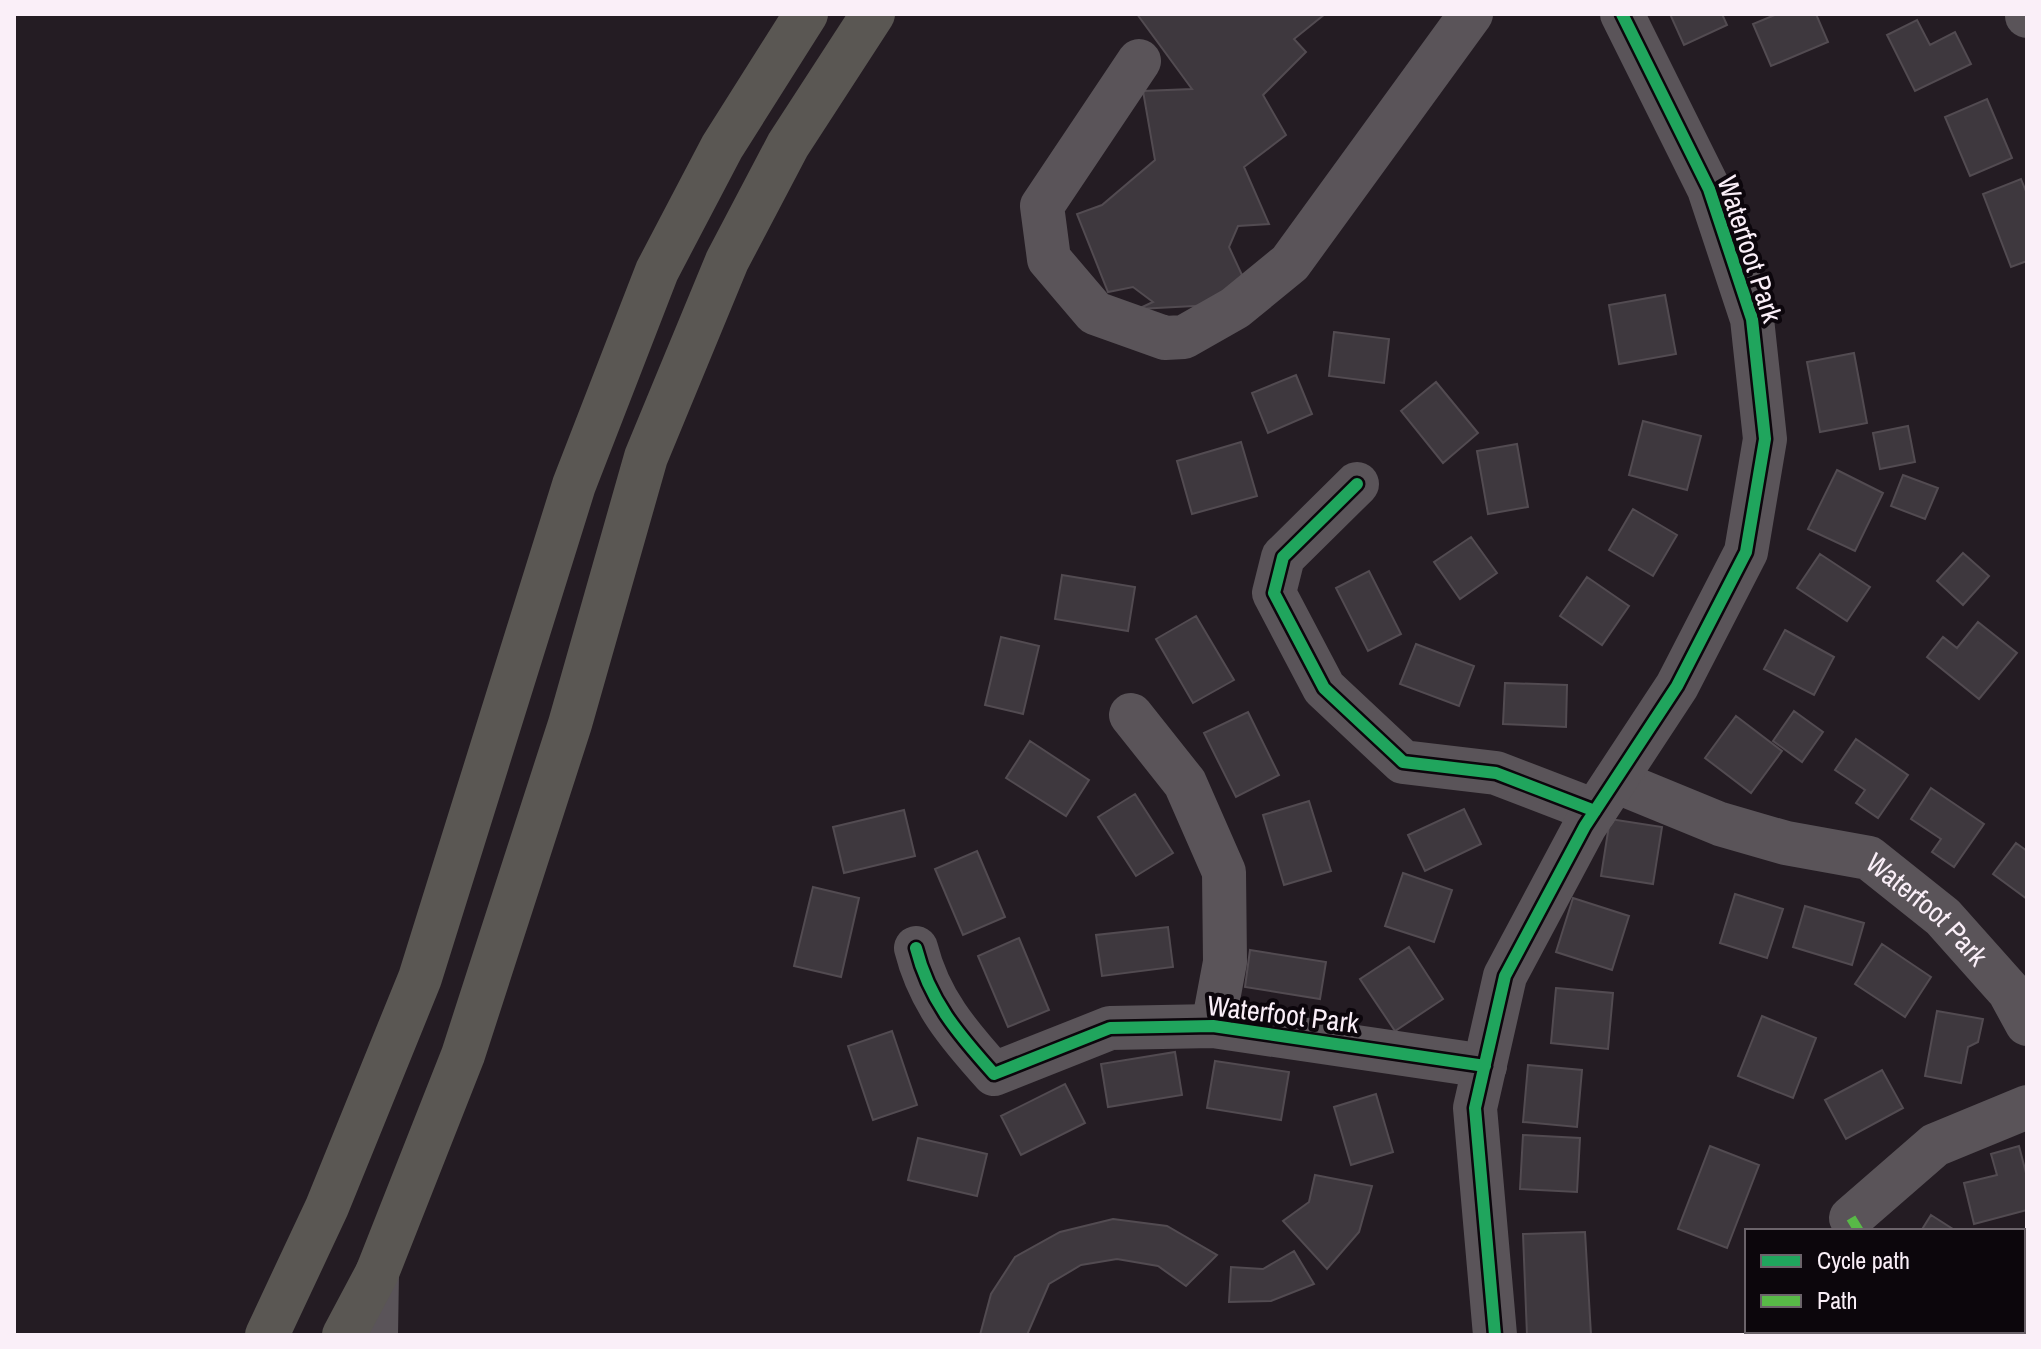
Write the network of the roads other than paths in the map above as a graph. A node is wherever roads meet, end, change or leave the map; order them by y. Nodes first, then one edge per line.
1 (806, 14) edge
2 (873, 14) edge
3 (1471, 14) edge
4 (1622, 14) edge
5 (1139, 61) dead end
6 (1357, 484) dead end
7 (1131, 715) dead end
8 (1605, 796) junction
9 (916, 948) dead end
10 (2027, 1024) edge
11 (1213, 1026) junction
12 (1485, 1066) junction
13 (2027, 1107) edge
14 (1851, 1218) dead end
15 (377, 1273) junction
16 (267, 1335) edge
17 (344, 1335) edge
18 (376, 1335) edge
19 (1488, 1335) edge
20 (1495, 1335) edge

1 - 16 highway
2 - 15 highway
3 - 5 street
4 - 8 street, Waterfoot Park
6 - 8 street, Waterfoot Park
7 - 11 street, Waterfoot Park
8 - 10 street, Waterfoot Park
8 - 12 street, Waterfoot Park
9 - 11 street, Waterfoot Park
11 - 12 street, Waterfoot Park
12 - 20 street, Waterfoot Park
13 - 14 street
15 - 17 highway
15 - 18 street
19 - 20 street, Waterfoot Park

